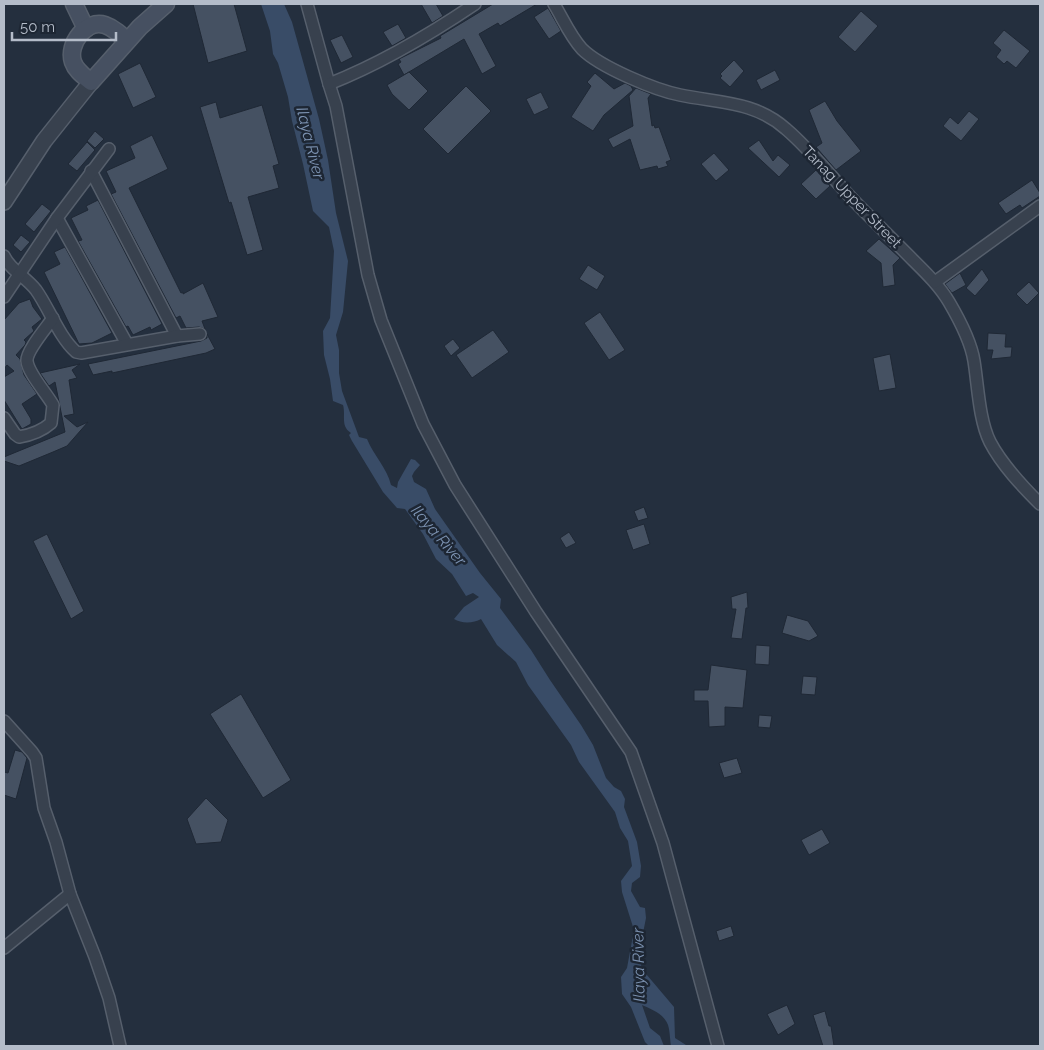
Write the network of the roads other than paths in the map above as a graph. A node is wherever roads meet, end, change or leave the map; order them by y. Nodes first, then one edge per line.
1 (74, 4) edge
2 (166, 4) edge
3 (307, 4) edge
4 (475, 4) edge
5 (554, 4) edge
6 (86, 29) junction
7 (127, 41) junction
8 (91, 82) junction
9 (328, 84) junction
10 (108, 150) dead end
11 (91, 171) junction
12 (4, 202) edge
13 (1040, 206) edge
14 (57, 218) junction
15 (5, 261) edge
16 (20, 273) junction
17 (935, 282) junction
18 (4, 297) edge
19 (53, 318) junction
20 (200, 334) dead end
21 (177, 336) junction
22 (127, 344) junction
23 (4, 418) edge
24 (1040, 504) edge
25 (4, 721) edge
26 (70, 894) junction
27 (4, 948) edge
28 (120, 1046) edge
29 (718, 1046) edge

1 - 6 main road
2 - 7 main road
3 - 9 street
4 - 9 street
5 - 17 street, Tanag Upper Street
6 - 7 main road
6 - 8 main road
7 - 8 main road
8 - 12 street
9 - 29 street
10 - 11 street
11 - 14 street
11 - 21 street
13 - 17 street
14 - 16 street
14 - 22 street
15 - 16 street
16 - 18 street
16 - 19 street
17 - 24 street, Tanag Upper Street
19 - 22 street
19 - 23 street
20 - 21 street
21 - 22 street
25 - 26 street
26 - 27 street
26 - 28 street

